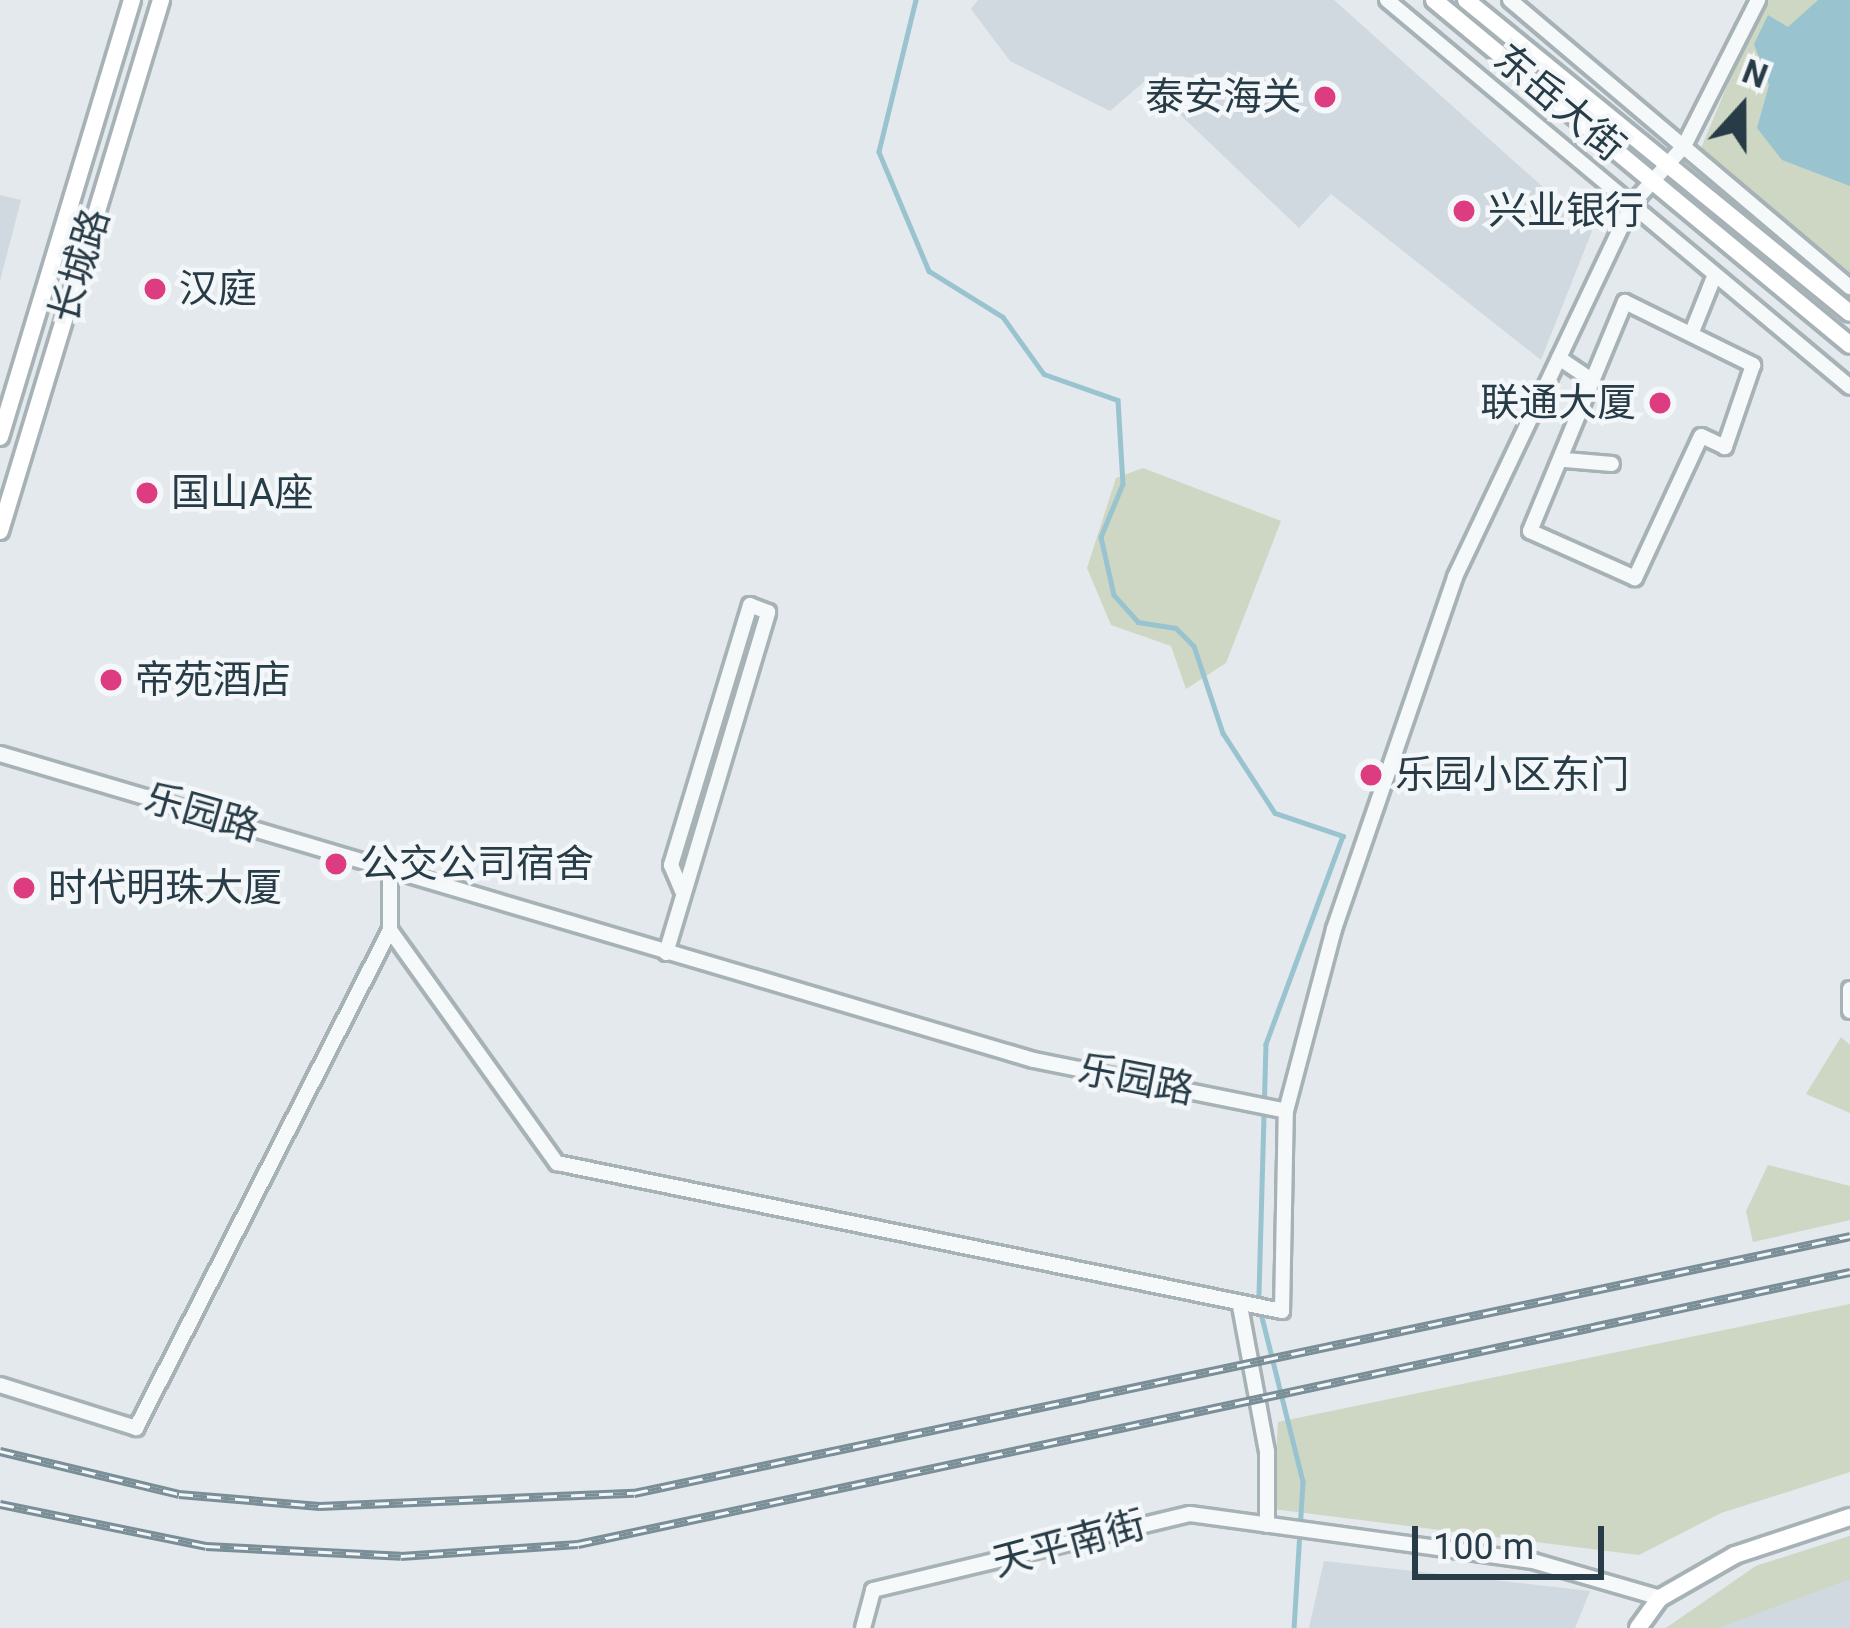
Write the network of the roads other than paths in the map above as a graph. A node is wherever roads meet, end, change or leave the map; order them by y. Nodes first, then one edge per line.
1 (132, 0) edge
2 (161, 0) edge
3 (1387, 0) edge
4 (1434, 0) edge
5 (1466, 0) edge
6 (1510, 0) edge
7 (1759, 0) edge
8 (1684, 146) junction
9 (1664, 159) junction
10 (1648, 178) junction
11 (1632, 204) junction
12 (1714, 278) junction
13 (1850, 287) edge
14 (1850, 313) edge
15 (1692, 332) junction
16 (1850, 345) edge
17 (1559, 358) junction
18 (1590, 379) junction
19 (1850, 387) edge
20 (0, 436) edge
21 (26, 445) junction
22 (1565, 460) junction
23 (1612, 464) dead end
24 (0, 531) edge
25 (0, 754) edge
26 (390, 871) junction
27 (682, 891) junction
28 (390, 930) junction
29 (666, 953) junction
30 (1850, 989) edge
31 (1850, 1011) edge
32 (1281, 1110) junction
33 (1246, 1307) junction
34 (0, 1385) edge
35 (1850, 1517) edge
36 (1267, 1525) junction
37 (1660, 1598) junction
38 (863, 1628) edge
39 (1638, 1628) edge

1 - 20 main road, 长城路
2 - 21 main road, 长城路
3 - 11 street
4 - 10 main road, 东岳大街
5 - 9 main road, 东岳大街
6 - 8 street
7 - 8 street
8 - 9 street
8 - 13 street
9 - 10 street
9 - 14 main road, 东岳大街
10 - 11 street
10 - 16 main road, 东岳大街
11 - 12 street
11 - 17 street
12 - 15 street
12 - 19 street
15 - 18 street
15 - 22 street
17 - 18 street
17 - 32 street
18 - 22 street
20 - 21 street
21 - 24 main road, 长城路
22 - 23 street
25 - 26 street, 乐园路
26 - 28 street
26 - 29 street, 乐园路
27 - 27 street
27 - 29 street
28 - 33 street
28 - 34 street
29 - 32 street, 乐园路
30 - 31 street
32 - 33 street
33 - 36 street
35 - 37 main road
36 - 37 street, 天平南街
36 - 38 street, 天平南街
37 - 39 main road

